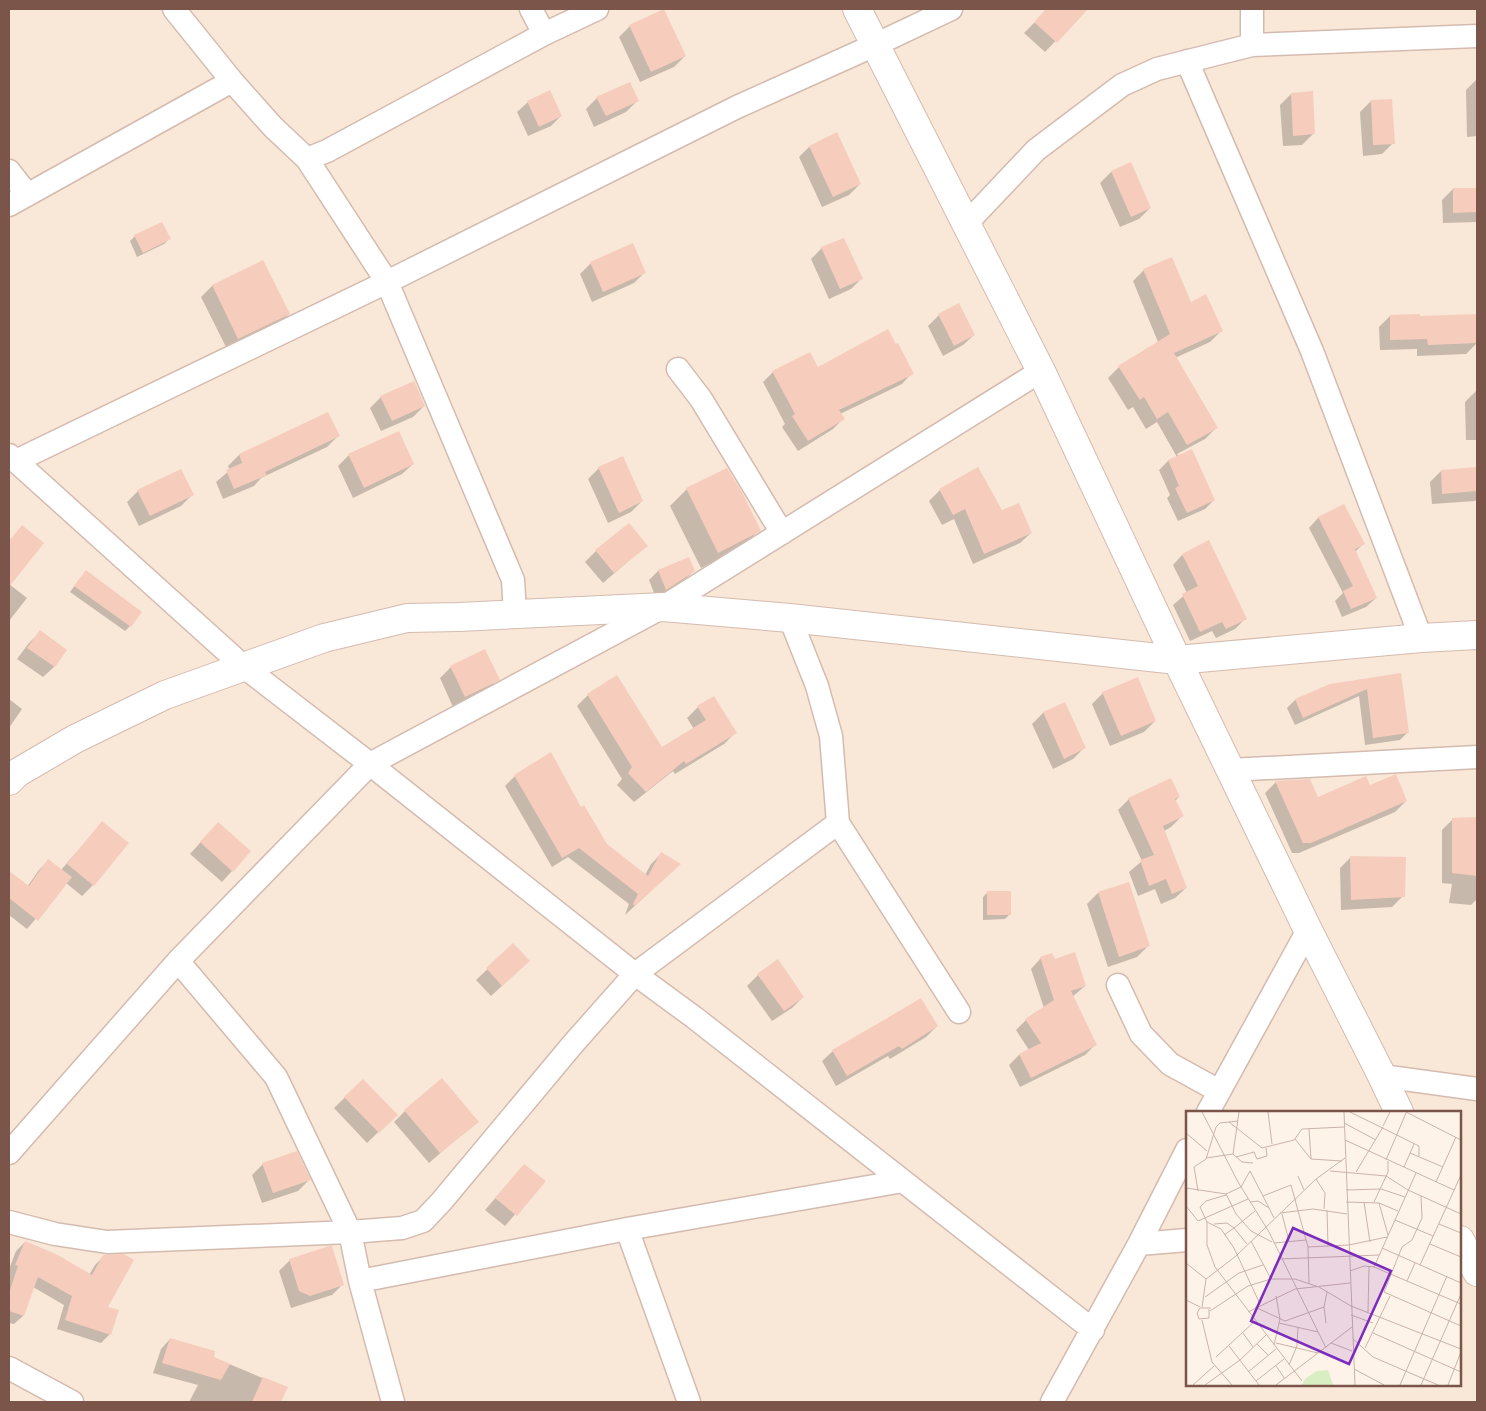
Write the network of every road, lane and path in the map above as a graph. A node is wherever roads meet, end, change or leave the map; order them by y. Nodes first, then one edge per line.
1 (174, 9) edge
2 (530, 9) edge
3 (597, 9) edge
4 (857, 9) edge
5 (951, 9) edge
6 (1252, 9) edge
7 (544, 34) junction
8 (1477, 36) edge
9 (875, 45) junction
10 (1252, 45) junction
11 (1187, 61) junction
12 (232, 82) junction
13 (307, 159) junction
14 (9, 171) edge
15 (18, 199) edge
16 (966, 224) junction
17 (387, 282) junction
18 (678, 369) dead end
19 (1041, 371) junction
20 (12, 458) edge
21 (782, 533) junction
22 (663, 607) junction
23 (515, 614) junction
24 (790, 618) junction
25 (1477, 635) edge
26 (1421, 638) junction
27 (1176, 660) junction
28 (243, 666) junction
29 (1477, 757) edge
30 (370, 764) junction
31 (1230, 770) junction
32 (12, 774) edge
33 (838, 823) junction
34 (1308, 930) junction
35 (178, 961) junction
36 (635, 974) junction
37 (1118, 985) dead end
38 (959, 1012) dead end
39 (1382, 1076) junction
40 (1477, 1089) edge
41 (1219, 1091) junction
42 (1209, 1111) edge
43 (1399, 1111) edge
44 (10, 1147) edge
45 (1186, 1152) edge
46 (903, 1181) junction
47 (9, 1222) edge
48 (627, 1229) junction
49 (350, 1232) junction
50 (1186, 1240) edge
51 (1461, 1242) edge
52 (1139, 1244) junction
53 (1477, 1272) edge
54 (360, 1281) junction
55 (1093, 1330) junction
56 (9, 1368) edge
57 (48, 1396) edge
58 (72, 1402) edge
59 (393, 1402) edge
60 (689, 1402) edge
61 (1052, 1402) edge

1 - 12 street
2 - 7 street
3 - 7 street
4 - 9 street
5 - 9 street
6 - 10 street
7 - 13 street
8 - 10 street
9 - 16 street
9 - 17 street
10 - 11 street
11 - 16 street
11 - 26 street
12 - 13 street
12 - 15 street
13 - 17 street
14 - 15 street
16 - 19 street
17 - 20 street
17 - 23 street
18 - 21 street
19 - 21 street
19 - 27 street
20 - 28 street
21 - 22 street
22 - 23 street
22 - 24 street
22 - 30 street
23 - 28 street
24 - 27 street
24 - 33 street
25 - 26 street
26 - 27 street
27 - 31 street
28 - 30 street
28 - 32 street
29 - 31 street
30 - 35 street
30 - 36 street
31 - 34 street
33 - 36 street
33 - 38 street
34 - 39 street
34 - 41 street
35 - 44 street
35 - 49 street
36 - 46 street
36 - 49 street
37 - 41 street
39 - 40 street
39 - 43 street
41 - 42 street
45 - 52 street
46 - 48 street
46 - 55 street
47 - 49 street
48 - 54 street
48 - 60 street
49 - 54 street
50 - 52 street
51 - 53 street
52 - 55 street
54 - 59 street
55 - 61 street
56 - 57 street
57 - 58 street

